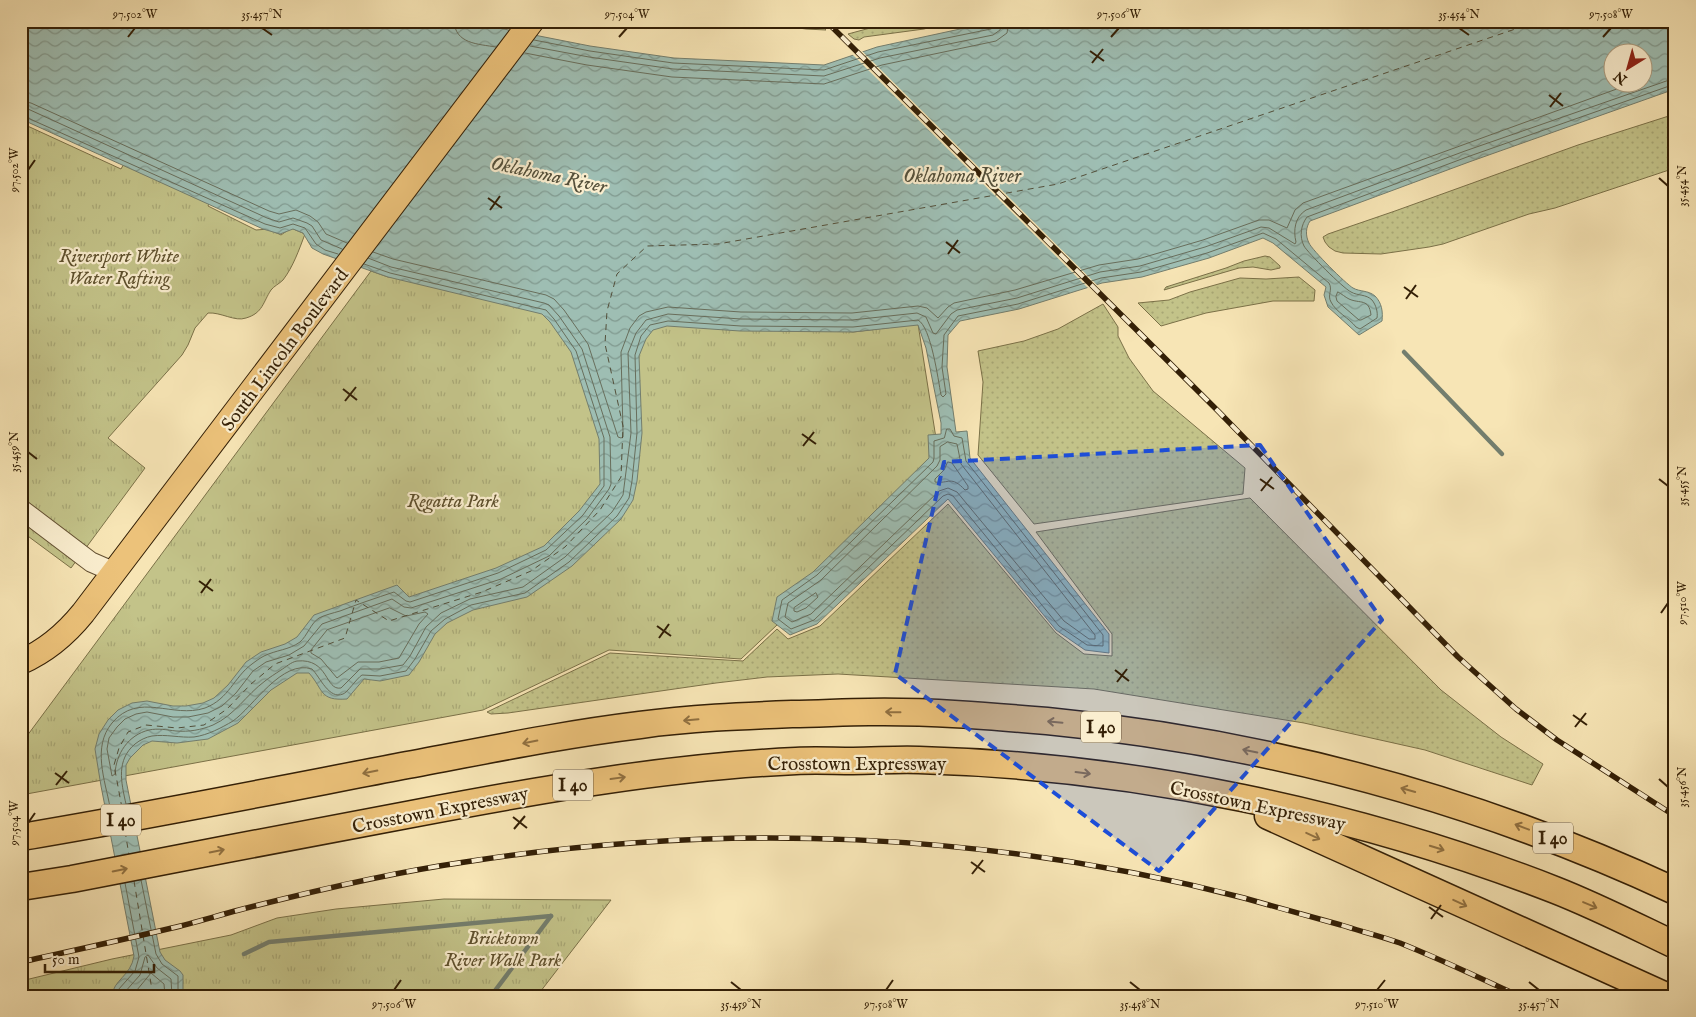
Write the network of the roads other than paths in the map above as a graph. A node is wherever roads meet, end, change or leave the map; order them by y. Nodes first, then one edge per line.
1 (532, 21) edge
2 (21, 509) edge
3 (114, 572) junction
4 (21, 662) edge
5 (1220, 794) junction
6 (21, 837) edge
7 (72, 879) junction
8 (21, 887) edge
9 (1675, 891) edge
10 (21, 897) edge
11 (1675, 945) edge
12 (1666, 996) edge

1 - 3 main road, South Lincoln Boulevard
2 - 3 street
3 - 4 main road, South Lincoln Boulevard
7 -> 5 highway, Crosstown Expressway / I 40
5 -> 11 highway, Crosstown Expressway / I 40
5 -> 12 highway
9 -> 6 highway, I 40
7 - 8 highway, Crosstown Expressway / I 40
7 - 10 highway

